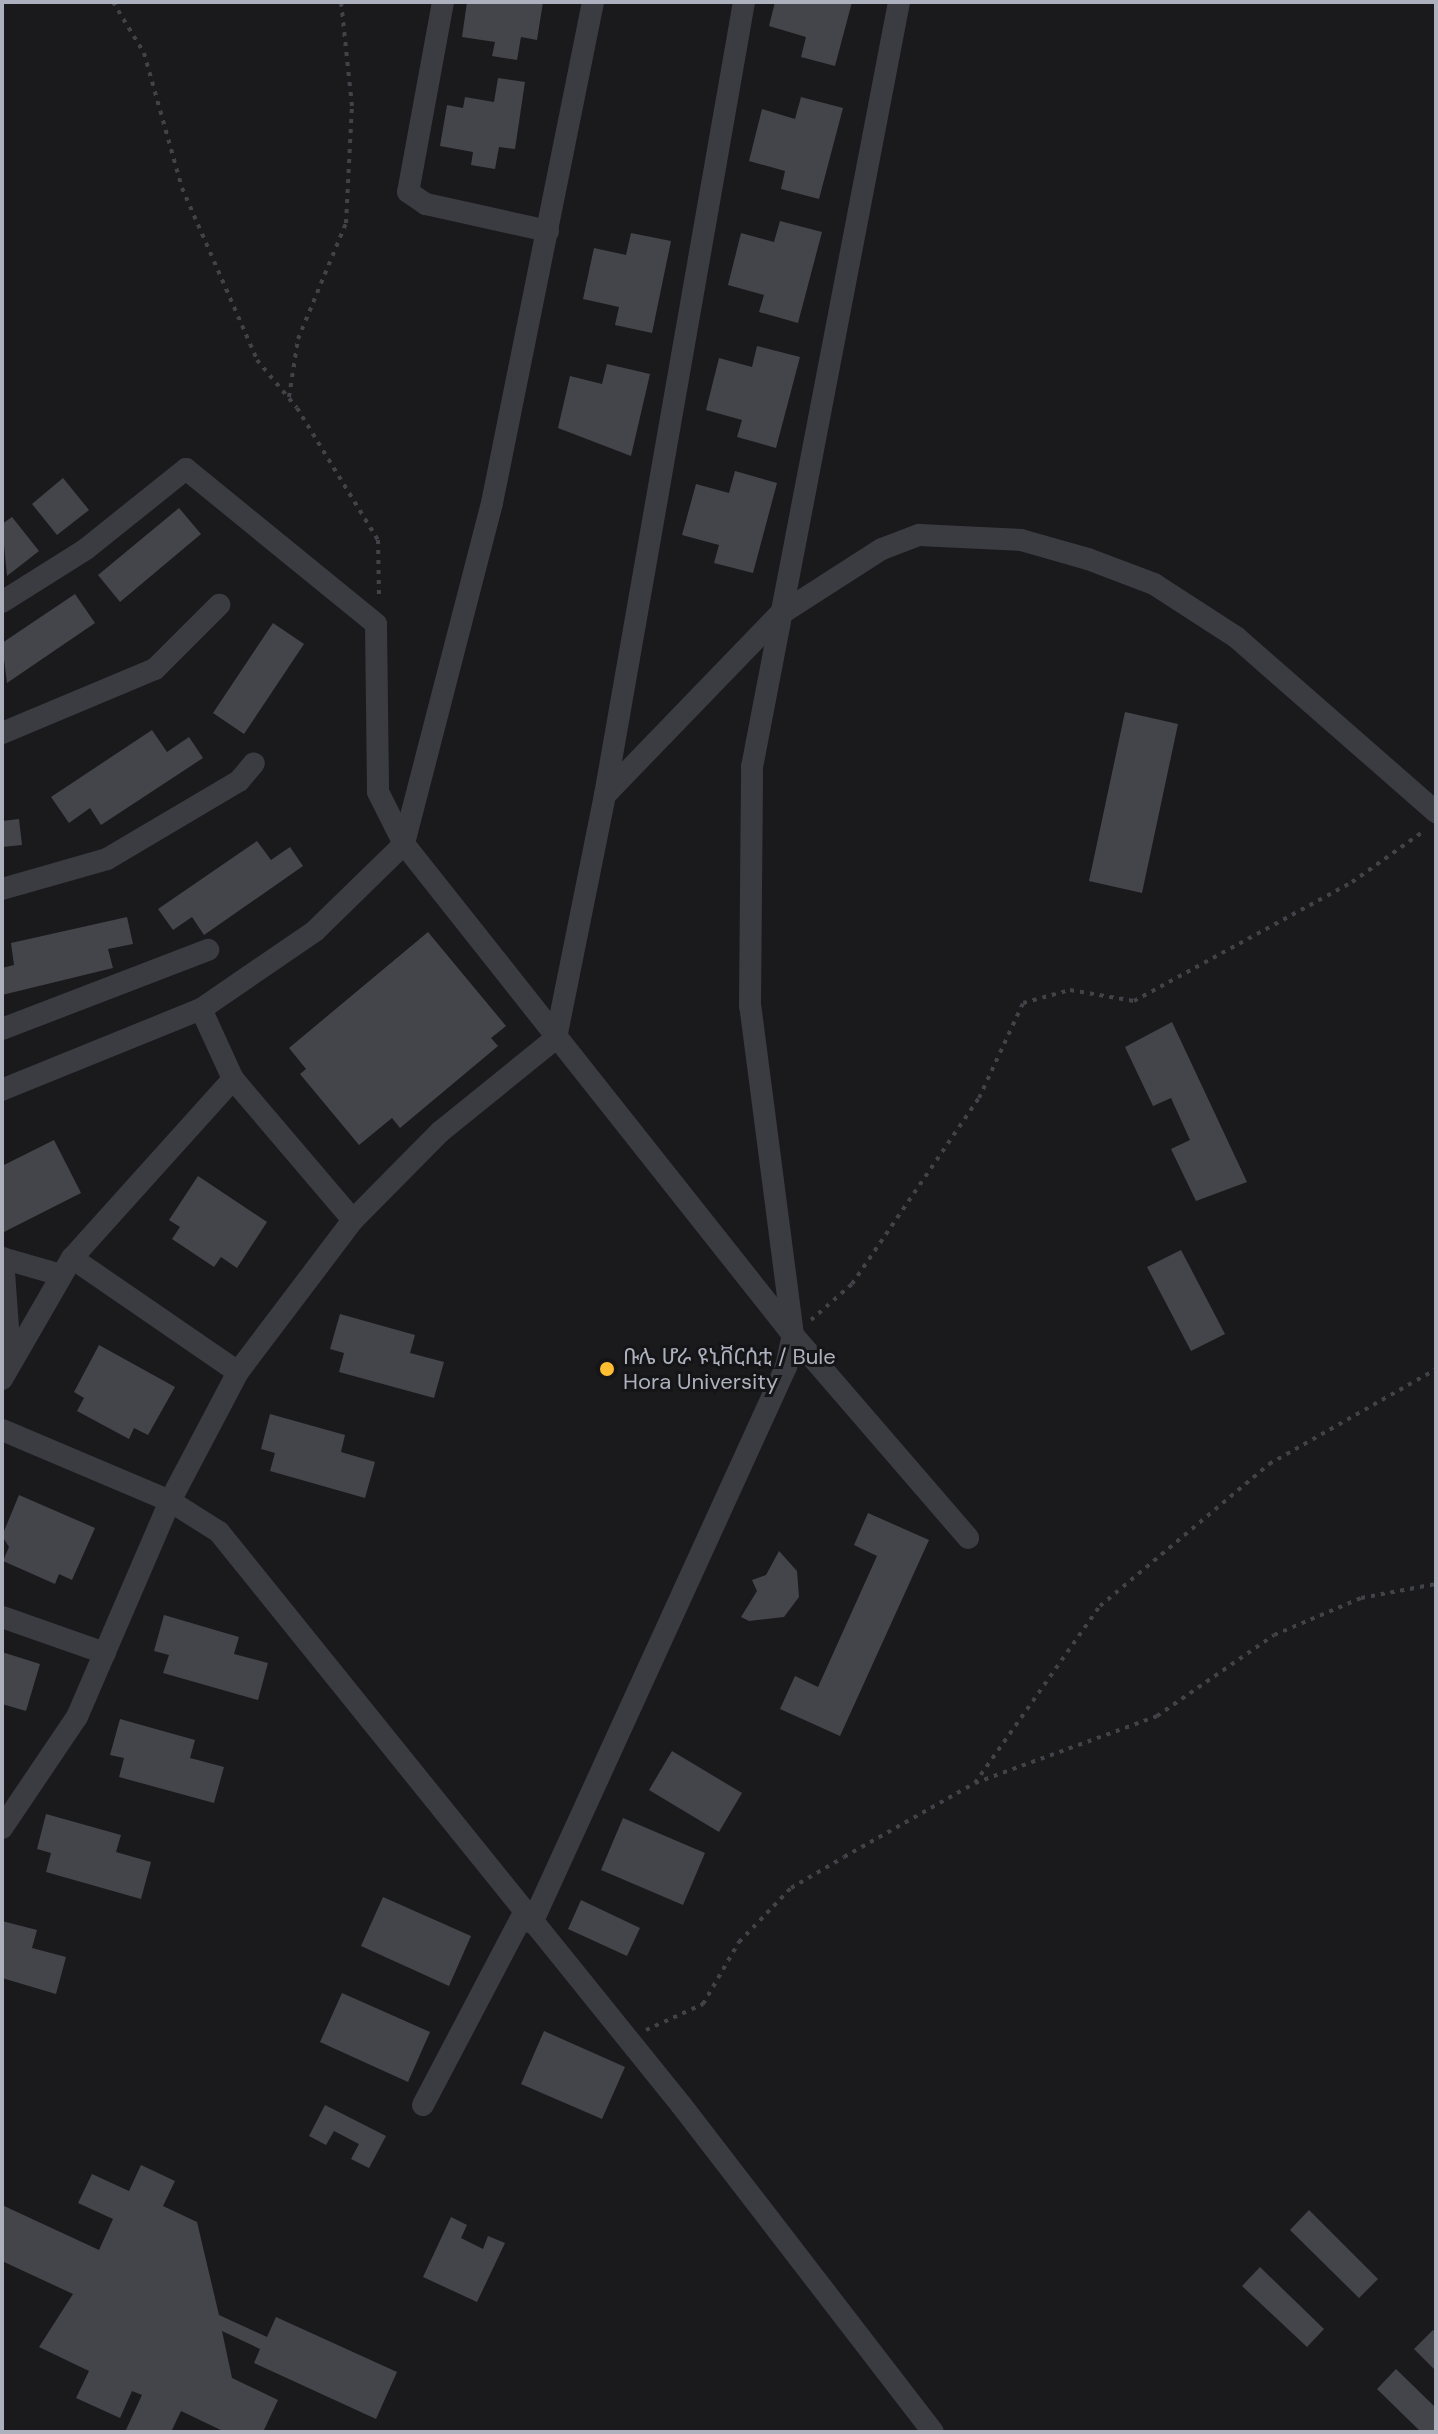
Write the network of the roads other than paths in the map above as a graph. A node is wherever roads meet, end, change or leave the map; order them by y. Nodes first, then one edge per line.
1 (443, 2) edge
2 (593, 2) edge
3 (744, 2) edge
4 (899, 2) edge
5 (548, 231) junction
6 (2, 602) edge
7 (219, 605) dead end
8 (779, 615) junction
9 (2, 733) edge
10 (254, 763) dead end
11 (605, 795) junction
12 (1436, 812) edge
13 (404, 844) junction
14 (2, 889) edge
15 (208, 950) dead end
16 (201, 1009) junction
17 (2, 1029) edge
18 (556, 1038) junction
19 (233, 1079) junction
20 (2, 1090) edge
21 (353, 1220) junction
22 (2, 1258) edge
23 (67, 1266) junction
24 (793, 1335) junction
25 (6, 1369) edge
26 (238, 1372) junction
27 (2, 1430) edge
28 (170, 1501) junction
29 (968, 1538) dead end
30 (2, 1617) edge
31 (105, 1653) junction
32 (2, 1828) edge
33 (528, 1918) junction
34 (423, 2105) dead end
35 (933, 2432) edge

1 - 5 street
2 - 5 street
3 - 11 street
4 - 8 street
5 - 13 street
6 - 13 street
7 - 9 street
8 - 11 street
8 - 12 street
8 - 24 street
10 - 14 street
11 - 18 street
13 - 16 street
13 - 18 street
15 - 17 street
16 - 19 street
16 - 20 street
18 - 21 street
18 - 24 street
19 - 21 street
19 - 23 street
21 - 26 street
22 - 23 street
22 - 25 street
23 - 25 street
23 - 26 street
24 - 29 street
24 - 33 street
26 - 28 street
27 - 28 street
28 - 31 street
28 - 33 street
30 - 31 street
31 - 32 street
33 - 34 street
33 - 35 street

